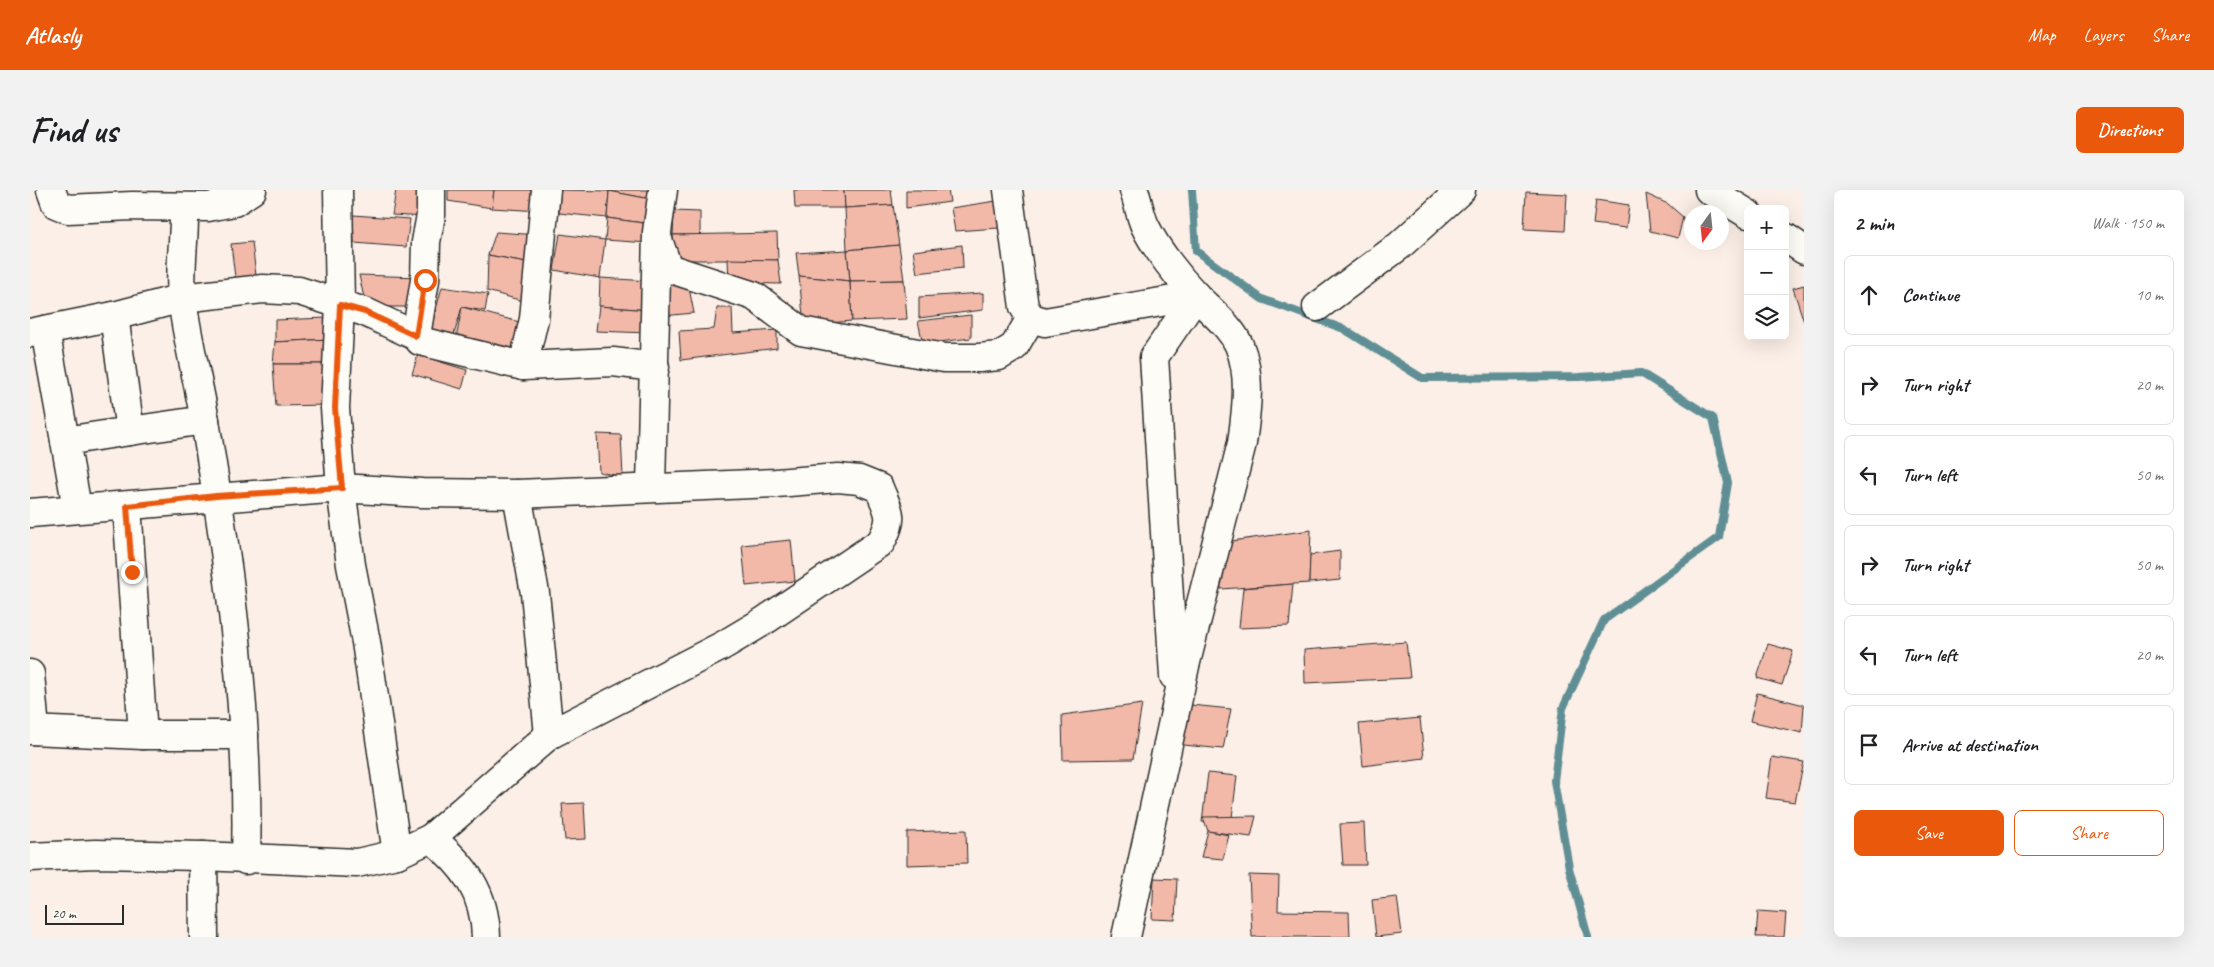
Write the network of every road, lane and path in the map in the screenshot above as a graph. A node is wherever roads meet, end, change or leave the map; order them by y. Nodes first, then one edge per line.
1 (51, 190) edge
2 (252, 190) edge
3 (338, 190) edge
4 (431, 190) edge
5 (546, 190) edge
6 (663, 190) edge
7 (1008, 190) edge
8 (1134, 190) edge
9 (1461, 190) edge
10 (1710, 190) edge
11 (184, 208) junction
12 (1744, 211) edge
13 (658, 240) junction
14 (1789, 241) edge
15 (1804, 250) edge
16 (1196, 296) junction
17 (182, 298) junction
18 (340, 305) junction
19 (1317, 307) dead end
20 (114, 316) junction
21 (1031, 318) junction
22 (38, 332) edge
23 (416, 336) junction
24 (523, 366) junction
25 (655, 367) junction
26 (205, 420) junction
27 (130, 431) junction
28 (65, 441) junction
29 (651, 487) junction
30 (342, 488) junction
31 (516, 494) junction
32 (216, 496) junction
33 (127, 506) junction
34 (77, 508) junction
35 (30, 513) edge
36 (30, 674) edge
37 (1174, 676) dead end
38 (32, 730) edge
39 (143, 735) junction
40 (244, 735) junction
41 (549, 735) junction
42 (430, 838) junction
43 (398, 854) junction
44 (203, 856) junction
45 (30, 857) edge
46 (246, 860) junction
47 (204, 937) edge
48 (486, 937) edge
49 (1126, 937) edge

1 - 11 street
2 - 11 street
3 - 18 street
4 - 23 street
5 - 24 street
6 - 13 street
7 - 21 street
8 - 16 street
9 - 19 street
10 - 12 street
11 - 17 street
13 - 21 street
13 - 25 street
14 - 15 street
16 - 21 street
16 - 37 street
16 - 49 street
17 - 18 street
17 - 20 street
17 - 26 street
18 - 23 street
18 - 30 street
20 - 22 street
20 - 27 street
22 - 28 street
23 - 24 street
24 - 25 street
25 - 29 street
26 - 27 street
26 - 32 street
27 - 28 street
28 - 34 street
29 - 31 street
29 - 41 street
30 - 31 street
30 - 32 street
30 - 43 street
31 - 41 street
32 - 33 street
32 - 40 street
33 - 34 street
33 - 39 street
34 - 35 street
36 - 38 street
38 - 39 street
39 - 40 street
40 - 46 street
41 - 42 street
42 - 43 street
42 - 48 street
43 - 46 street
44 - 45 street
44 - 46 street
44 - 47 street

